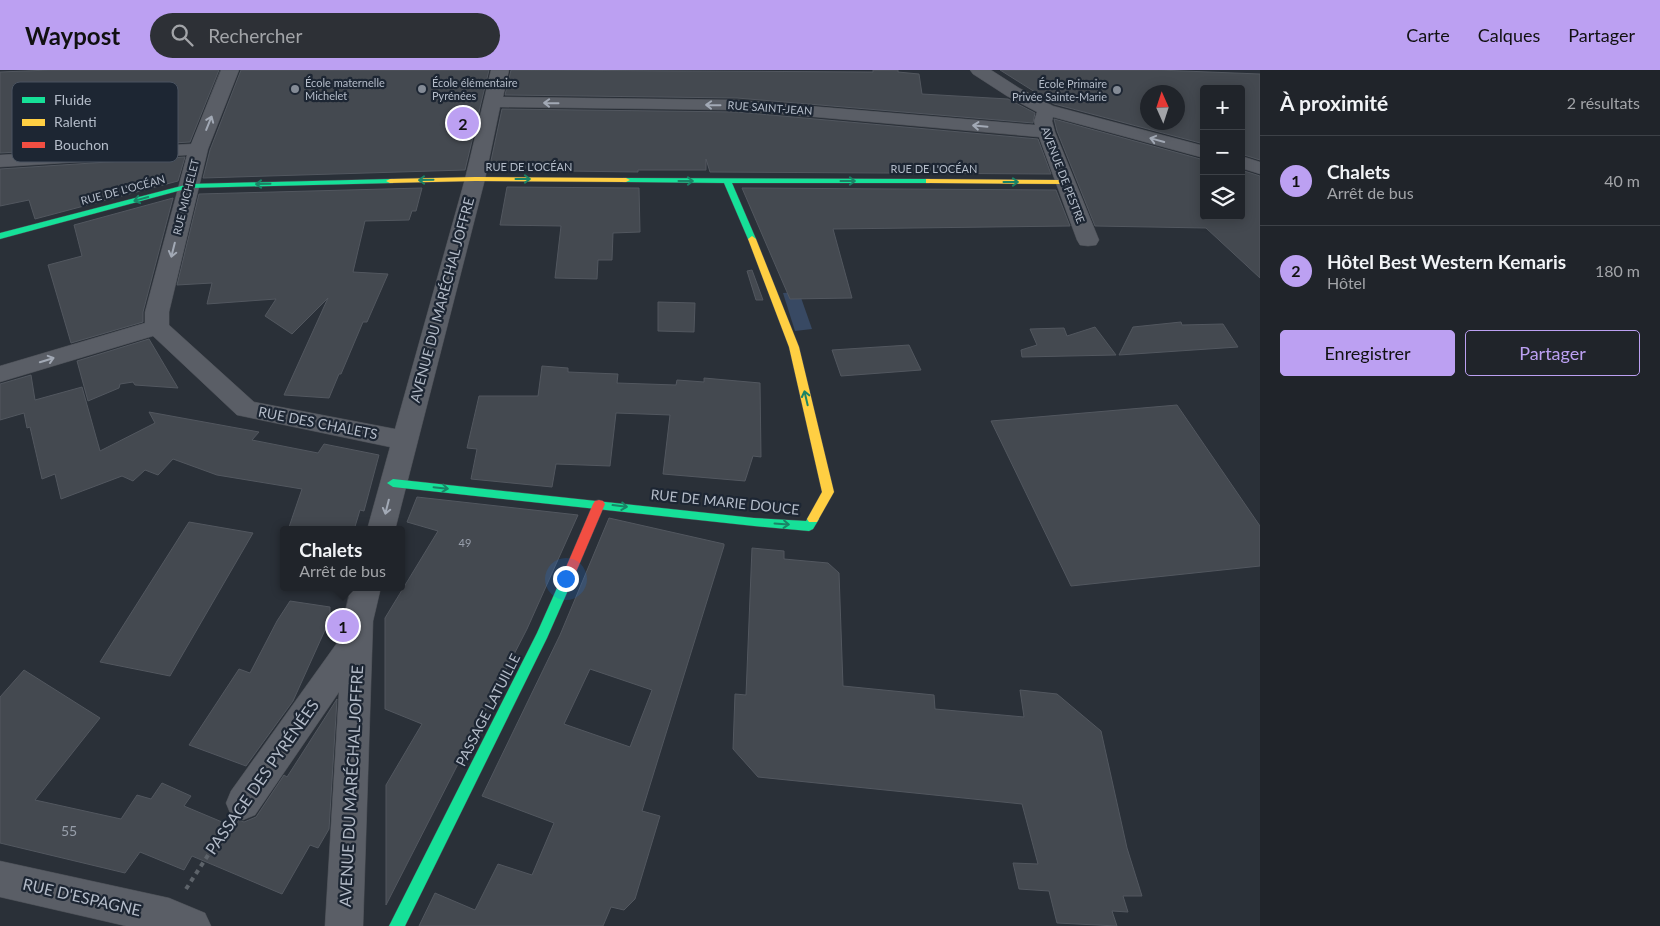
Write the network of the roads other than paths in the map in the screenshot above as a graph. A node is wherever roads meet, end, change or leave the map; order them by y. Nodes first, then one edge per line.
1 (230, 70) edge
2 (500, 70) edge
3 (979, 70) edge
4 (494, 102) junction
5 (1047, 110) junction
6 (1046, 132) junction
7 (198, 149) junction
8 (178, 150) edge
9 (1200, 151) edge
10 (1245, 163) edge
11 (1260, 168) edge
12 (475, 179) junction
13 (727, 181) junction
14 (1065, 182) junction
15 (189, 186) junction
16 (0, 236) edge
17 (1088, 240) dead end
18 (157, 327) junction
19 (0, 374) edge
20 (404, 440) junction
21 (393, 484) junction
22 (599, 504) junction
23 (382, 526) edge
24 (365, 591) edge
25 (358, 638) junction
26 (243, 803) road end
27 (0, 879) edge
28 (180, 921) edge
29 (344, 926) edge
30 (397, 926) edge

7 -> 1 street, RUE MICHELET
2 - 4 street, AVENUE DU MARÉCHAL JOFFRE
3 - 5 street
6 -> 4 street, RUE SAINT-JEAN
4 - 12 street, AVENUE DU MARÉCHAL JOFFRE
5 - 6 street, AVENUE DE PESTRE
9 -> 5 street
6 - 14 street, AVENUE DE PESTRE
7 - 8 street
7 - 15 street, RUE MICHELET
10 - 11 street
12 -> 13 street, RUE DE L'OCÉAN
12 -> 15 street, RUE DE L'OCÉAN
12 - 20 street, AVENUE DU MARÉCHAL JOFFRE
13 -> 14 street, RUE DE L'OCÉAN
22 -> 13 street, RUE DE MARIE DOUCE
14 - 17 street, AVENUE DE PESTRE
15 -> 16 street, RUE DE L'OCÉAN
15 -> 18 street, RUE MICHELET
19 -> 18 street
18 - 20 street, RUE DES CHALETS
20 - 21 street, AVENUE DU MARÉCHAL JOFFRE
21 -> 22 street, RUE DE MARIE DOUCE
21 -> 23 street, AVENUE DU MARÉCHAL JOFFRE
22 - 30 street, PASSAGE LATUILLE
24 - 25 street, AVENUE DU MARÉCHAL JOFFRE
25 - 26 street, PASSAGE DES PYRÉNÉES
25 - 29 street, AVENUE DU MARÉCHAL JOFFRE
27 - 28 street, RUE D'ESPAGNE

